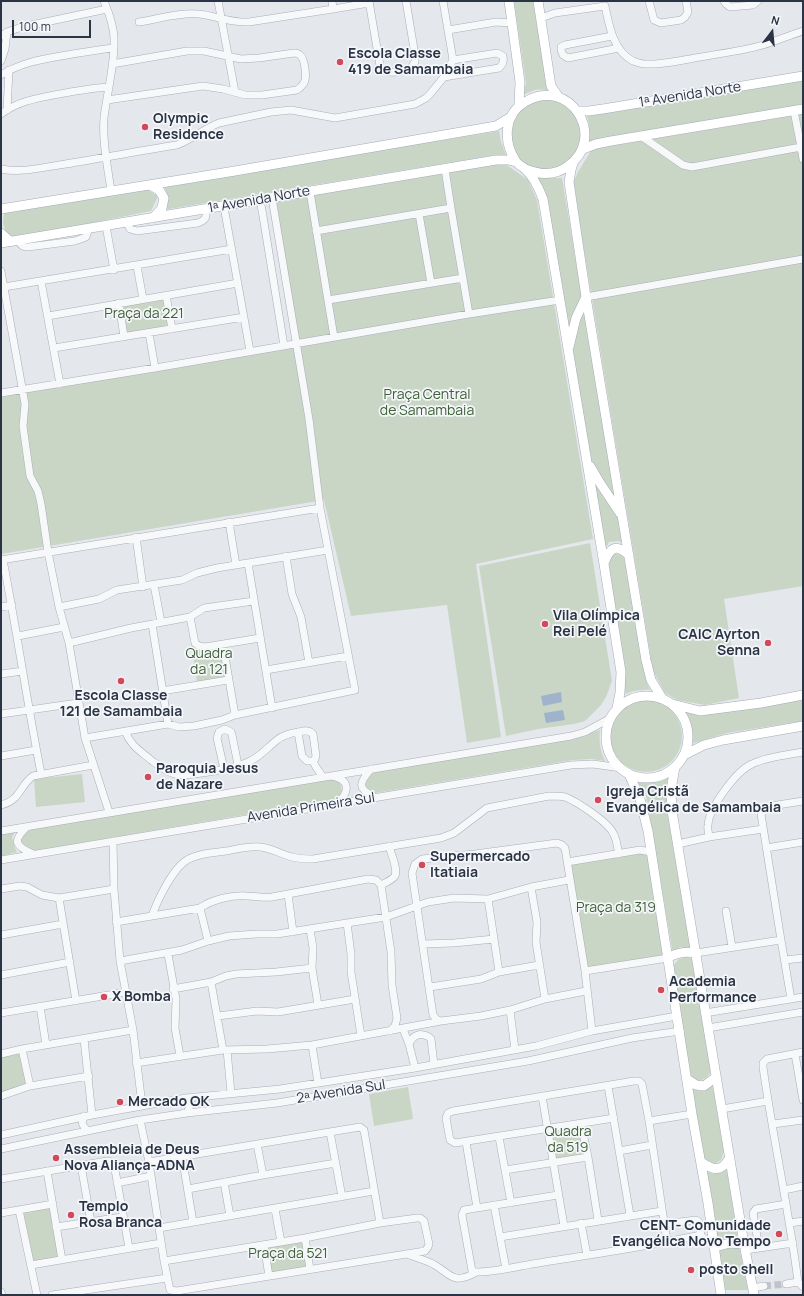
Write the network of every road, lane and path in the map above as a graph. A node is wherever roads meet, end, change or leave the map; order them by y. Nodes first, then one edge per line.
1 (104, 1) edge
2 (218, 1) edge
3 (332, 1) edge
4 (406, 1) edge
5 (443, 1) edge
6 (509, 1) edge
7 (538, 1) edge
8 (649, 1) edge
9 (686, 1) edge
10 (724, 1) edge
11 (758, 1) edge
12 (369, 2) edge
13 (605, 3) edge
14 (107, 9) junction
15 (333, 9) junction
16 (541, 14) junction
17 (221, 19) junction
18 (512, 19) junction
19 (139, 22) dead end
20 (448, 30) junction
21 (803, 30) edge
22 (4, 34) edge
23 (612, 36) junction
24 (114, 48) junction
25 (619, 48) junction
26 (228, 57) junction
27 (453, 60) junction
28 (1, 61) edge
29 (112, 64) junction
30 (9, 70) junction
31 (1, 75) edge
32 (803, 76) edge
33 (444, 77) junction
34 (108, 87) junction
35 (235, 92) junction
36 (558, 96) junction
37 (107, 100) junction
38 (519, 105) junction
39 (799, 110) edge
40 (577, 111) junction
41 (4, 112) edge
42 (509, 118) junction
43 (641, 136) junction
44 (801, 147) junction
45 (583, 149) junction
46 (107, 158) junction
47 (803, 159) edge
48 (516, 162) junction
49 (574, 163) junction
50 (1, 169) edge
51 (445, 169) junction
52 (525, 169) junction
53 (150, 185) junction
54 (111, 191) junction
55 (310, 192) junction
56 (272, 198) junction
57 (260, 200) junction
58 (224, 207) junction
59 (451, 208) junction
60 (206, 209) junction
61 (2, 211) edge
62 (274, 214) junction
63 (419, 214) junction
64 (263, 216) junction
65 (153, 218) junction
66 (127, 222) junction
67 (106, 226) junction
68 (316, 231) junction
69 (1, 233) edge
70 (15, 241) junction
71 (1, 243) edge
72 (232, 249) junction
73 (803, 259) edge
74 (137, 266) junction
75 (114, 270) junction
76 (1, 271) edge
77 (463, 278) junction
78 (41, 282) junction
79 (238, 283) junction
80 (431, 283) junction
81 (4, 288) junction
82 (166, 295) junction
83 (586, 297) junction
84 (143, 299) junction
85 (328, 300) junction
86 (560, 300) junction
87 (119, 303) junction
88 (469, 314) junction
89 (48, 316) junction
90 (244, 316) junction
91 (293, 326) junction
92 (280, 328) junction
93 (172, 329) junction
94 (149, 333) junction
95 (124, 337) junction
96 (334, 337) junction
97 (296, 344) junction
98 (284, 346) junction
99 (54, 348) junction
100 (568, 350) junction
101 (250, 351) junction
102 (155, 368) junction
103 (60, 384) junction
104 (22, 390) junction
105 (1, 393) edge
106 (586, 460) junction
107 (320, 508) junction
108 (623, 517) junction
109 (229, 522) junction
110 (136, 538) junction
111 (328, 550) junction
112 (48, 552) junction
113 (629, 555) junction
114 (286, 556) junction
115 (2, 560) edge
116 (248, 563) junction
117 (604, 564) junction
118 (236, 565) junction
119 (154, 585) junction
120 (143, 586) junction
121 (254, 601) junction
122 (12, 605) junction
123 (59, 606) junction
124 (1, 607) edge
125 (190, 617) junction
126 (161, 622) junction
127 (152, 624) junction
128 (64, 627) junction
129 (18, 636) junction
130 (260, 638) junction
131 (69, 643) junction
132 (223, 645) junction
133 (348, 656) junction
134 (309, 663) junction
135 (266, 670) junction
136 (23, 671) junction
137 (1, 674) edge
138 (228, 680) junction
139 (162, 691) junction
140 (803, 695) edge
141 (662, 698) junction
142 (78, 703) junction
143 (672, 704) junction
144 (272, 708) junction
145 (617, 708) junction
146 (29, 710) junction
147 (1, 714) edge
148 (235, 715) junction
149 (609, 719) junction
150 (168, 724) junction
151 (803, 726) edge
152 (126, 731) junction
153 (298, 732) junction
154 (85, 738) junction
155 (36, 750) junction
156 (803, 752) edge
157 (684, 755) junction
158 (1, 756) edge
159 (313, 761) junction
160 (93, 764) junction
161 (238, 765) junction
162 (675, 767) junction
163 (621, 768) junction
164 (224, 769) junction
165 (371, 769) junction
166 (41, 774) junction
167 (629, 774) junction
168 (327, 777) junction
169 (374, 797) junction
170 (803, 801) edge
171 (338, 803) junction
172 (1, 805) edge
173 (109, 812) junction
174 (27, 826) junction
175 (763, 829) junction
176 (1, 831) edge
177 (709, 837) junction
178 (113, 841) junction
179 (803, 842) edge
180 (678, 844) junction
181 (389, 846) junction
182 (650, 848) junction
183 (766, 848) junction
184 (32, 854) junction
185 (619, 854) junction
186 (1, 860) edge
187 (567, 862) junction
188 (570, 880) junction
189 (381, 885) junction
190 (531, 887) junction
191 (1, 889) edge
192 (114, 889) junction
193 (288, 894) junction
194 (59, 898) junction
195 (488, 899) junction
196 (417, 905) junction
197 (200, 908) junction
198 (726, 911) dead end
199 (152, 916) junction
200 (386, 917) junction
201 (116, 922) junction
202 (347, 923) junction
203 (63, 924) junction
204 (310, 929) junction
205 (293, 932) junction
206 (1, 935) edge
207 (494, 939) junction
208 (781, 940) junction
209 (208, 941) junction
210 (423, 944) junction
211 (732, 947) junction
212 (696, 953) junction
213 (168, 954) junction
214 (668, 958) junction
215 (803, 958) edge
216 (785, 960) junction
217 (120, 961) junction
218 (70, 962) junction
219 (539, 965) junction
220 (312, 968) junction
221 (585, 971) junction
222 (499, 972) junction
223 (1, 975) edge
224 (211, 982) junction
225 (430, 987) junction
226 (173, 989) junction
227 (586, 991) junction
228 (127, 992) junction
229 (803, 998) edge
230 (355, 999) junction
231 (546, 999) junction
232 (792, 999) junction
233 (76, 1001) junction
234 (318, 1005) junction
235 (40, 1006) junction
236 (510, 1010) junction
237 (803, 1012) edge
238 (1, 1013) edge
239 (705, 1014) junction
240 (218, 1016) junction
241 (678, 1016) junction
242 (441, 1021) junction
243 (708, 1028) junction
244 (403, 1029) junction
245 (133, 1030) junction
246 (390, 1031) junction
247 (592, 1031) junction
248 (680, 1031) junction
249 (361, 1036) junction
250 (84, 1039) junction
251 (409, 1044) junction
252 (46, 1045) junction
253 (312, 1045) junction
254 (22, 1049) junction
255 (225, 1050) junction
256 (515, 1050) junction
257 (803, 1052) edge
258 (1, 1054) edge
259 (795, 1054) junction
260 (180, 1056) junction
261 (472, 1058) junction
262 (136, 1062) junction
263 (434, 1065) junction
264 (415, 1068) junction
265 (474, 1070) junction
266 (376, 1074) junction
267 (89, 1076) junction
268 (716, 1077) junction
269 (687, 1079) junction
270 (318, 1083) junction
271 (30, 1086) junction
272 (608, 1086) junction
273 (802, 1086) edge
274 (376, 1087) junction
275 (231, 1094) junction
276 (1, 1096) edge
277 (542, 1096) junction
278 (186, 1098) junction
279 (803, 1100) edge
280 (768, 1101) junction
281 (142, 1105) junction
282 (722, 1109) junction
283 (187, 1113) junction
284 (692, 1114) junction
285 (92, 1115) junction
286 (84, 1116) junction
287 (614, 1118) junction
288 (140, 1120) junction
289 (803, 1120) edge
290 (649, 1121) junction
291 (581, 1124) junction
292 (773, 1124) junction
293 (548, 1129) junction
294 (87, 1130) junction
295 (330, 1132) junction
296 (1, 1135) edge
297 (499, 1137) junction
298 (466, 1142) junction
299 (257, 1144) junction
300 (652, 1145) junction
301 (1, 1149) edge
302 (619, 1151) junction
303 (182, 1156) junction
304 (588, 1156) junction
305 (730, 1157) junction
306 (149, 1162) junction
307 (553, 1162) junction
308 (701, 1162) junction
309 (336, 1163) junction
310 (81, 1166) junction
311 (505, 1170) junction
312 (47, 1171) junction
313 (263, 1174) junction
314 (151, 1176) junction
315 (1, 1179) edge
316 (224, 1182) junction
317 (117, 1183) junction
318 (803, 1186) edge
319 (188, 1188) junction
320 (784, 1190) junction
321 (374, 1191) junction
322 (558, 1195) junction
323 (342, 1197) junction
324 (511, 1203) junction
325 (53, 1204) junction
326 (786, 1204) junction
327 (494, 1205) junction
328 (477, 1208) junction
329 (275, 1209) junction
330 (19, 1210) junction
331 (662, 1210) junction
332 (1, 1213) edge
333 (630, 1215) junction
334 (230, 1216) junction
335 (122, 1217) junction
336 (598, 1220) junction
337 (803, 1221) edge
338 (91, 1222) junction
339 (193, 1222) junction
340 (380, 1223) junction
341 (581, 1223) junction
342 (790, 1223) junction
343 (664, 1224) junction
344 (564, 1226) junction
345 (755, 1226) junction
346 (56, 1227) junction
347 (159, 1228) junction
348 (741, 1229) junction
349 (701, 1235) junction
350 (500, 1237) junction
351 (305, 1238) junction
352 (281, 1242) junction
353 (667, 1242) junction
354 (161, 1243) junction
355 (714, 1243) junction
356 (793, 1243) junction
357 (264, 1245) junction
358 (745, 1247) junction
359 (129, 1248) junction
360 (759, 1248) junction
361 (405, 1254) junction
362 (587, 1255) junction
363 (803, 1255) edge
364 (795, 1256) junction
365 (62, 1260) junction
366 (164, 1261) junction
367 (31, 1265) junction
368 (506, 1268) junction
369 (310, 1269) junction
370 (475, 1273) junction
371 (269, 1276) junction
372 (167, 1278) junction
373 (786, 1284) tunnel mouth
374 (801, 1285) edge
375 (764, 1286) tunnel mouth
376 (753, 1291) edge
377 (1, 1292) edge
378 (2, 1295) edge
379 (37, 1295) edge
380 (52, 1295) edge
381 (721, 1295) edge

1 - 14 street
2 - 17 street
3 - 15 street
4 - 12 street
5 - 20 street
6 - 18 main road
7 - 16 main road
8 - 9 street
10 - 11 street
12 - 15 street
13 - 16 street
13 - 23 street
14 - 22 street
14 - 24 street
15 - 17 street
16 - 36 main road
17 - 19 street
17 - 26 street
18 - 20 street
18 - 38 main road
20 - 27 street
21 - 25 street
22 - 28 street
23 - 25 street
23 - 25 street
24 - 29 street
24 - 30 street
26 - 29 street
26 - 35 street
26 - 35 street
27 - 33 street
27 - 33 street
29 - 34 street
30 - 31 street
30 - 41 street
32 - 40 main road, 1ᵃ Avenida Norte
33 - 46 street
34 - 37 street
34 - 41 street
35 - 37 street
36 - 38 main road
36 - 40 main road
37 - 46 street
38 - 42 main road
39 - 43 main road
39 - 44 street
40 - 45 main road
42 - 48 main road
42 - 53 main road
43 - 44 street
43 - 45 main road
44 - 47 street
45 - 49 main road
46 - 50 street
46 - 54 street
48 - 51 main road, 1ᵃ Avenida Norte
48 - 52 main road
49 - 52 main road
49 - 83 main road
51 - 55 main road, 1ᵃ Avenida Norte
51 - 59 street
52 - 86 main road
53 - 54 main road
53 - 65 main road
54 - 61 main road
55 - 56 main road, 1ᵃ Avenida Norte
55 - 68 street
56 - 57 main road, 1ᵃ Avenida Norte
56 - 62 street
57 - 58 main road, 1ᵃ Avenida Norte
57 - 64 street
58 - 60 main road, 1ᵃ Avenida Norte
58 - 72 street
59 - 63 street
59 - 77 street
60 - 65 main road, 1ᵃ Avenida Norte
60 - 66 street
62 - 64 street
62 - 91 street
63 - 68 street
63 - 80 street
64 - 92 street
65 - 66 main road, 1ᵃ Avenida Norte
66 - 67 main road, 1ᵃ Avenida Norte
67 - 70 main road, 1ᵃ Avenida Norte
67 - 75 street
68 - 85 street
69 - 70 main road
70 - 71 main road, 1ᵃ Avenida Norte
72 - 74 street
72 - 79 street
73 - 83 street
74 - 75 street
74 - 84 street
75 - 78 street
76 - 81 street
77 - 80 street
77 - 88 street
78 - 81 street
78 - 89 street
79 - 82 street
79 - 90 street
80 - 85 street
81 - 104 street
82 - 84 street
82 - 93 street
83 - 100 main road
83 - 108 main road
84 - 87 street
85 - 96 street
86 - 88 street
86 - 100 main road
87 - 89 street
87 - 95 street
88 - 96 street
89 - 99 street
90 - 93 street
90 - 101 street
91 - 92 street
91 - 97 street
92 - 98 street
93 - 94 street
94 - 95 street
94 - 102 street
95 - 99 street
96 - 97 street
97 - 98 street
97 - 107 street
98 - 101 street
99 - 103 street
100 - 106 main road
101 - 102 street
102 - 103 street
103 - 104 street
104 - 105 street
104 - 112 street
106 - 108 main road
106 - 117 main road
107 - 109 street
107 - 111 street
108 - 113 main road
109 - 110 street
109 - 118 street
110 - 112 street
110 - 120 street
111 - 114 street
111 - 133 street
112 - 115 street
112 - 123 street
113 - 117 main road
113 - 141 main road
114 - 116 street
114 - 134 street
115 - 122 street
116 - 118 street
116 - 121 street
117 - 145 main road
118 - 119 street
119 - 120 street
119 - 126 street
120 - 123 street
121 - 125 street
121 - 130 street
122 - 124 street
122 - 129 street
123 - 128 street
125 - 126 street
125 - 132 street
126 - 127 street
127 - 131 street
127 - 139 street
128 - 129 street
128 - 131 street
129 - 136 street
130 - 132 street
130 - 135 street
131 - 142 street
132 - 138 street
133 - 134 street
133 - 144 street
134 - 135 street
135 - 144 street
136 - 137 street
136 - 146 street
138 - 139 street
138 - 148 street
139 - 150 street
140 - 143 main road
141 - 143 main road
141 - 145 main road
142 - 146 street
142 - 154 street
143 - 157 main road
144 - 148 street
145 - 149 main road
146 - 147 street
146 - 155 street
148 - 150 street
149 - 163 main road
149 - 165 street, Avenida Primeira Sul
150 - 152 street
151 - 157 main road
152 - 154 street
152 - 164 street
153 - 159 street
153 - 159 street
153 - 161 street
154 - 160 street
155 - 158 street
155 - 166 street
156 - 177 street
157 - 162 main road
159 - 168 street
160 - 166 street
160 - 173 street
161 - 164 street
161 - 164 street
162 - 167 main road
162 - 180 main road
163 - 167 main road
163 - 169 street, Avenida Primeira Sul
165 - 168 street, Avenida Primeira Sul
165 - 169 street
166 - 172 street
167 - 182 main road
168 - 171 street
168 - 173 street, Avenida Primeira Sul
169 - 171 street, Avenida Primeira Sul
170 - 175 street
171 - 178 street, Avenida Primeira Sul
173 - 174 street, Avenida Primeira Sul
174 - 176 street, Avenida Primeira Sul
174 - 184 street
175 - 177 street
175 - 183 street
177 - 180 street
178 - 184 street, Avenida Primeira Sul
178 - 192 street
179 - 183 street
180 - 212 main road
181 - 185 street
181 - 189 street
181 - 199 street
182 - 185 street
182 - 214 main road
183 - 208 street
184 - 186 street, Avenida Primeira Sul
185 - 187 street
187 - 188 street
187 - 196 street
188 - 190 street
188 - 221 street
189 - 193 street
189 - 200 street
190 - 195 street
190 - 219 street
191 - 194 street
192 - 194 street
192 - 201 street
193 - 197 street
193 - 205 street
194 - 203 street
195 - 196 street
195 - 207 street
196 - 200 street
196 - 210 street
197 - 199 street
197 - 209 street
198 - 211 street
199 - 201 street
200 - 202 street
200 - 246 street
201 - 217 street
202 - 204 street
202 - 230 street
203 - 206 street
203 - 218 street
204 - 205 street
204 - 220 street
205 - 209 street
207 - 210 street
207 - 222 street
208 - 211 street
208 - 216 street
209 - 213 street
210 - 225 street
211 - 212 street
212 - 214 main road
212 - 239 main road
213 - 217 street
213 - 226 street
214 - 221 street
214 - 241 main road
215 - 216 street
216 - 232 street
217 - 228 street
218 - 223 street
218 - 233 street
219 - 222 street
219 - 231 street
220 - 224 street
220 - 234 street
221 - 227 street
222 - 225 street
224 - 226 street
224 - 240 street
225 - 242 street
226 - 260 street
227 - 231 street
227 - 247 street
228 - 233 street
228 - 245 street
229 - 232 street
230 - 234 street
230 - 249 street
231 - 236 street
232 - 239 street
233 - 235 street
234 - 240 street
235 - 238 street
235 - 252 street
236 - 242 street
236 - 256 street
237 - 243 street
239 - 243 main road
240 - 255 street
241 - 247 street, 2ᵃ Avenida Sul
241 - 248 main road
242 - 244 street
243 - 268 main road
244 - 246 street
244 - 251 street
245 - 250 street
245 - 262 street
246 - 249 street
247 - 256 street, 2ᵃ Avenida Sul
248 - 265 street, 2ᵃ Avenida Sul
248 - 269 main road
249 - 253 street
250 - 252 street
250 - 267 street
251 - 263 street
251 - 264 street
252 - 254 street
253 - 255 street
253 - 270 street
254 - 258 street
254 - 271 street
255 - 260 street
255 - 275 street
256 - 261 street, 2ᵃ Avenida Sul
257 - 259 street
259 - 273 street
259 - 280 street
260 - 262 street
261 - 263 street, 2ᵃ Avenida Sul
261 - 265 street
262 - 281 street
263 - 264 street, 2ᵃ Avenida Sul
264 - 266 street, 2ᵃ Avenida Sul
265 - 274 street, 2ᵃ Avenida Sul
266 - 270 street, 2ᵃ Avenida Sul
266 - 274 street
267 - 271 street
267 - 285 street
268 - 269 main road
268 - 282 main road
269 - 284 main road
270 - 275 street, 2ᵃ Avenida Sul
271 - 276 street
272 - 277 street
272 - 287 street
272 - 290 street
273 - 279 street
274 - 283 street, 2ᵃ Avenida Sul
275 - 278 street, 2ᵃ Avenida Sul
277 - 293 street
277 - 298 street
278 - 281 street, 2ᵃ Avenida Sul
278 - 283 street
280 - 282 street
280 - 292 street
281 - 285 street, 2ᵃ Avenida Sul
282 - 305 main road
283 - 288 street, 2ᵃ Avenida Sul
284 - 290 street
284 - 308 main road
285 - 286 street, 2ᵃ Avenida Sul
286 - 294 street
286 - 296 street, 2ᵃ Avenida Sul
287 - 291 street
287 - 302 street
288 - 294 street, 2ᵃ Avenida Sul
288 - 306 street
289 - 292 street
290 - 300 street
291 - 293 street
291 - 304 street
292 - 320 street
293 - 297 street
293 - 307 street
294 - 301 street, 2ᵃ Avenida Sul
295 - 299 street
295 - 309 street
295 - 321 street
297 - 298 street
297 - 311 street
298 - 328 street
299 - 303 street
299 - 313 street
300 - 302 street
300 - 331 street
302 - 333 street
303 - 306 street
303 - 319 street
304 - 307 street
304 - 336 street
305 - 308 main road
305 - 348 main road
306 - 314 street
307 - 311 street
307 - 322 street
308 - 355 main road
309 - 313 street
309 - 323 street
310 - 312 street
310 - 317 street
310 - 338 street
311 - 324 street
312 - 315 street
312 - 325 street
313 - 316 street
314 - 317 street
314 - 347 street
316 - 319 street
316 - 334 street
317 - 335 street
318 - 320 street
319 - 339 street
320 - 326 street
321 - 323 street
321 - 340 street
322 - 324 street
322 - 344 street
323 - 329 street
324 - 327 street
325 - 330 street
325 - 346 street
326 - 342 street
326 - 345 street
327 - 328 street
327 - 350 street
328 - 370 street
329 - 334 street
329 - 352 street
330 - 332 street
330 - 367 street
331 - 333 street
331 - 343 street
333 - 336 street
334 - 339 street
335 - 338 street
335 - 359 street
336 - 341 street
337 - 342 street
338 - 346 street
339 - 347 street
340 - 351 street
340 - 361 street
341 - 344 street
341 - 362 street
342 - 356 street
343 - 349 street
343 - 353 street
344 - 350 street
345 - 348 street
345 - 360 street
346 - 365 street
347 - 354 street
348 - 358 main road
349 - 353 street
349 - 355 street
350 - 368 street
351 - 352 street
351 - 369 street
352 - 357 street
353 - 362 street
354 - 359 street
354 - 366 street
355 - 358 main road
355 - 381 main road
356 - 360 street
356 - 364 street
357 - 366 street
357 - 371 street
358 - 360 street
358 - 376 main road
359 - 365 street
361 - 369 street
361 - 370 street
362 - 368 street
363 - 364 street
364 - 374 street
365 - 367 street
366 - 372 street
367 - 379 street
368 - 370 street
369 - 371 street
371 - 372 street
372 - 380 street
373 - 374 street
375 - 376 street
377 - 378 street

